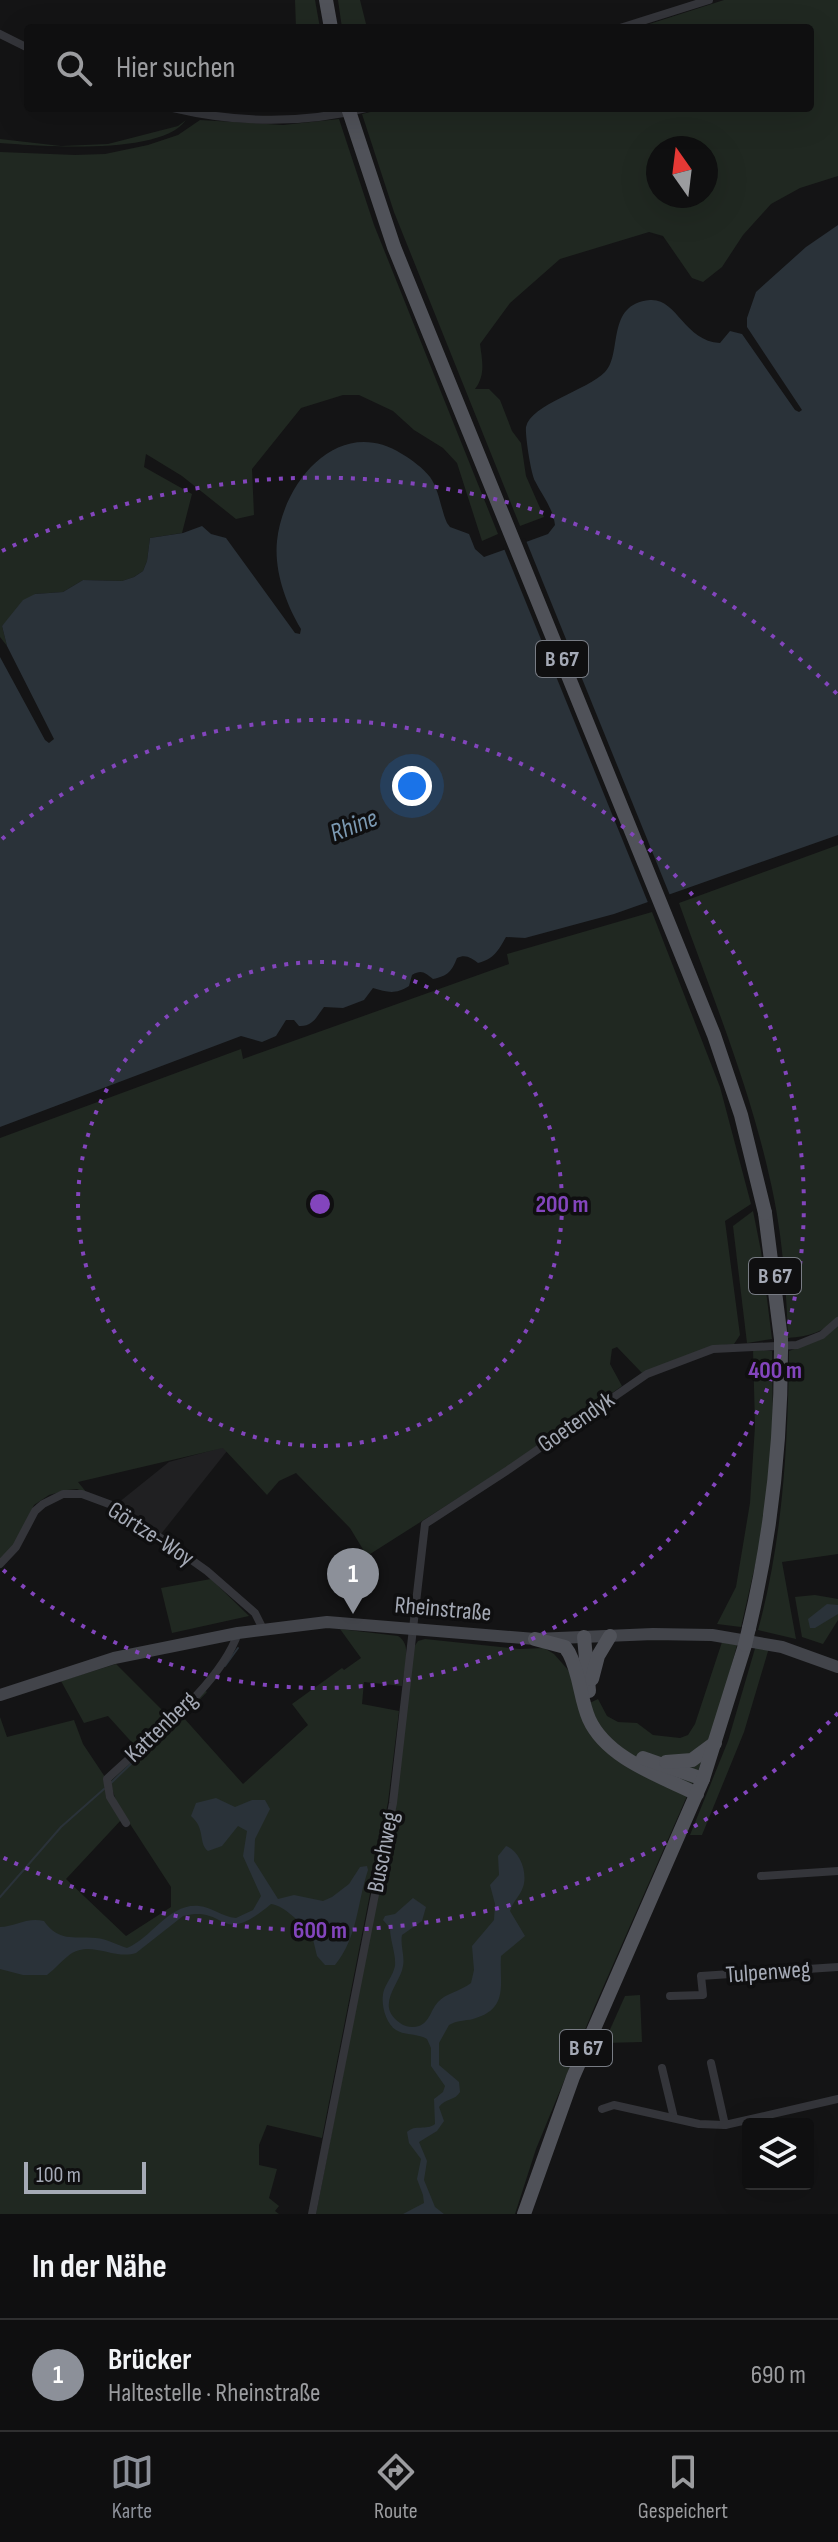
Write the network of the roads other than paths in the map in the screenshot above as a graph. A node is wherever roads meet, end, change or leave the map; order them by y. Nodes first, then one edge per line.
1 (326, 0) edge
2 (709, 0) edge
3 (330, 24) edge
4 (633, 24) edge
5 (0, 34) edge
6 (24, 46) edge
7 (193, 112) edge
8 (344, 112) edge
9 (349, 112) edge
10 (838, 1321) edge
11 (0, 1564) edge
12 (263, 1629) junction
13 (413, 1629) junction
14 (238, 1633) junction
15 (610, 1636) junction
16 (584, 1637) junction
17 (535, 1639) junction
18 (838, 1667) edge
19 (585, 1689) junction
20 (0, 1695) edge
21 (716, 1743) junction
22 (653, 1762) junction
23 (703, 1779) junction
24 (697, 1794) junction
25 (126, 1823) dead end
26 (838, 1871) edge
27 (761, 1876) dead end
28 (838, 1967) edge
29 (670, 1996) dead end
30 (711, 2063) dead end
31 (662, 2068) dead end
32 (838, 2099) edge
33 (602, 2109) dead end
34 (674, 2118) junction
35 (725, 2125) junction
36 (312, 2214) edge
37 (524, 2214) edge

1 - 3 main road
2 - 4 street
5 - 6 street
7 - 8 street
9 - 21 main road, B 67, bridge
10 - 13 street, Goetendyk
11 - 12 street, Görtze-Woy
12 - 13 main road, Rheinstraße
12 - 14 main road, Rheinstraße
13 - 17 main road, Rheinstraße
13 - 36 street, Buschweg
14 - 20 main road, Rheinstraße
14 - 25 street, Kattenberg
15 - 16 main road, Rheinstraße
15 - 18 main road, Rheinstraße
15 - 19 main road
16 - 17 main road, Rheinstraße
16 - 19 main road
17 - 19 main road
19 - 22 main road
19 - 24 main road
21 - 22 main road
21 - 23 main road, B 67
22 - 23 main road
23 - 24 main road, B 67
24 - 37 main road, B 67
26 - 27 street
28 - 29 street, Tulpenweg
30 - 35 street
31 - 34 street
32 - 35 street
33 - 34 street
34 - 35 street

